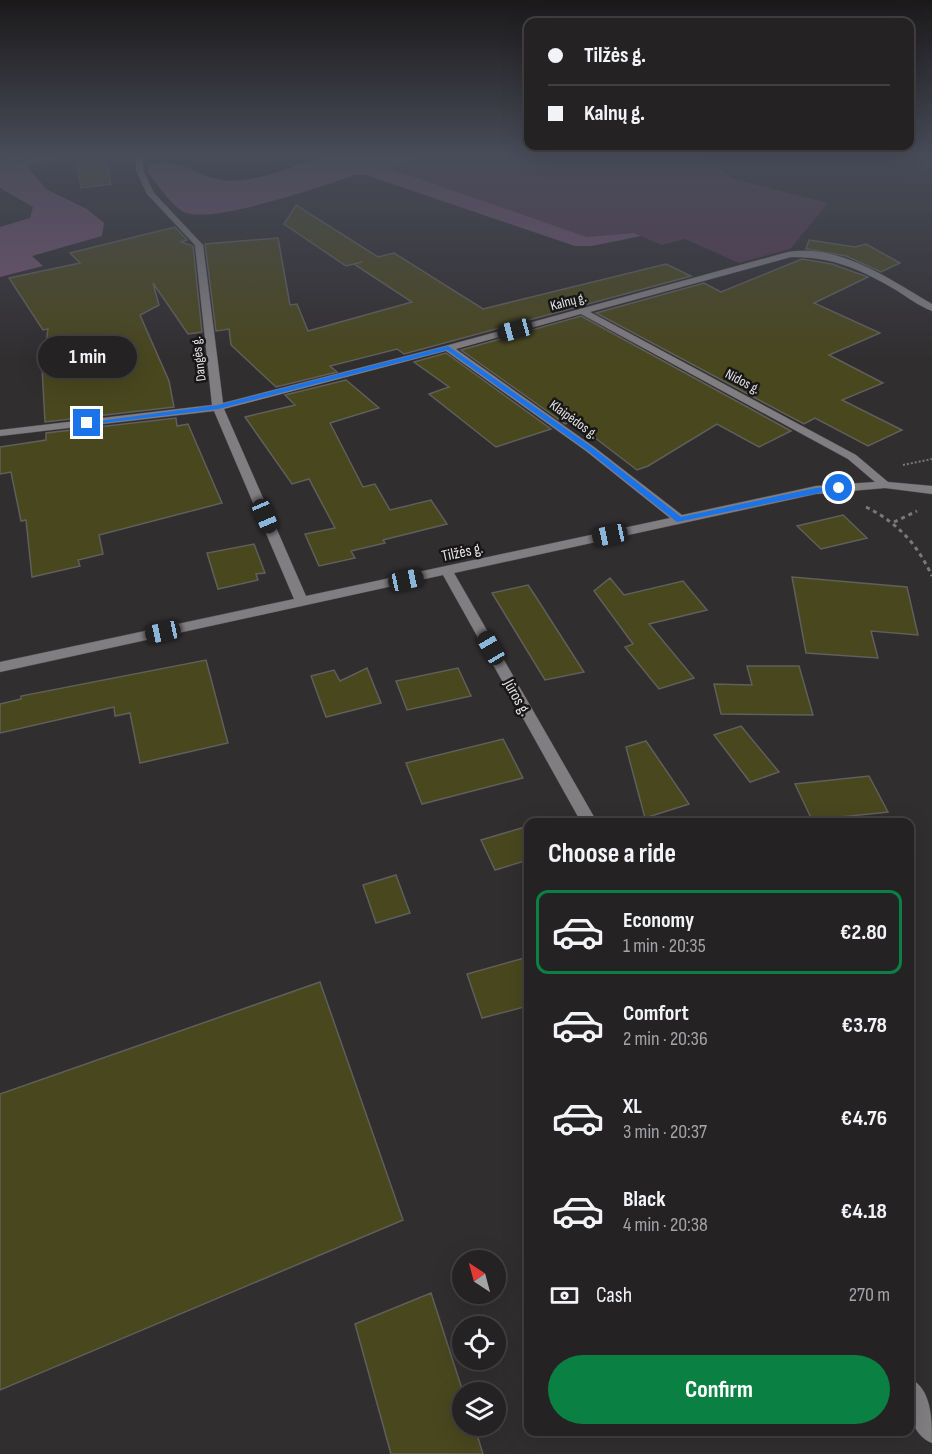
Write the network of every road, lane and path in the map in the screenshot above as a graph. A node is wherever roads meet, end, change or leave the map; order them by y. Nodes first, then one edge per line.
1 (181, 224) edge
2 (932, 308) edge
3 (582, 311) junction
4 (448, 348) junction
5 (218, 407) junction
6 (0, 433) edge
7 (885, 485) junction
8 (932, 490) edge
9 (859, 505) dead end
10 (921, 509) dead end
11 (680, 520) junction
12 (894, 522) junction
13 (447, 571) junction
14 (932, 576) edge
15 (302, 603) junction
16 (0, 667) edge
17 (587, 818) edge
18 (914, 1399) edge
19 (932, 1431) edge

1 - 5 street, Dangės g.
2 - 3 street, Kalnų g.
3 - 4 street, Kalnų g.
3 - 7 street, Nidos g.
4 - 5 street, Kalnų g.
4 - 11 street, Klaipėdos g.
5 - 6 street, Kalnų g.
5 - 15 street, Dangės g.
7 - 8 street, Tilžės g.
7 - 11 street, Tilžės g.
9 - 12 path
10 - 12 path
11 - 13 street, Tilžės g.
12 - 14 path
13 - 15 street, Tilžės g.
13 - 17 street, Jūros g.
15 - 16 street, Tilžės g.
18 - 19 street

